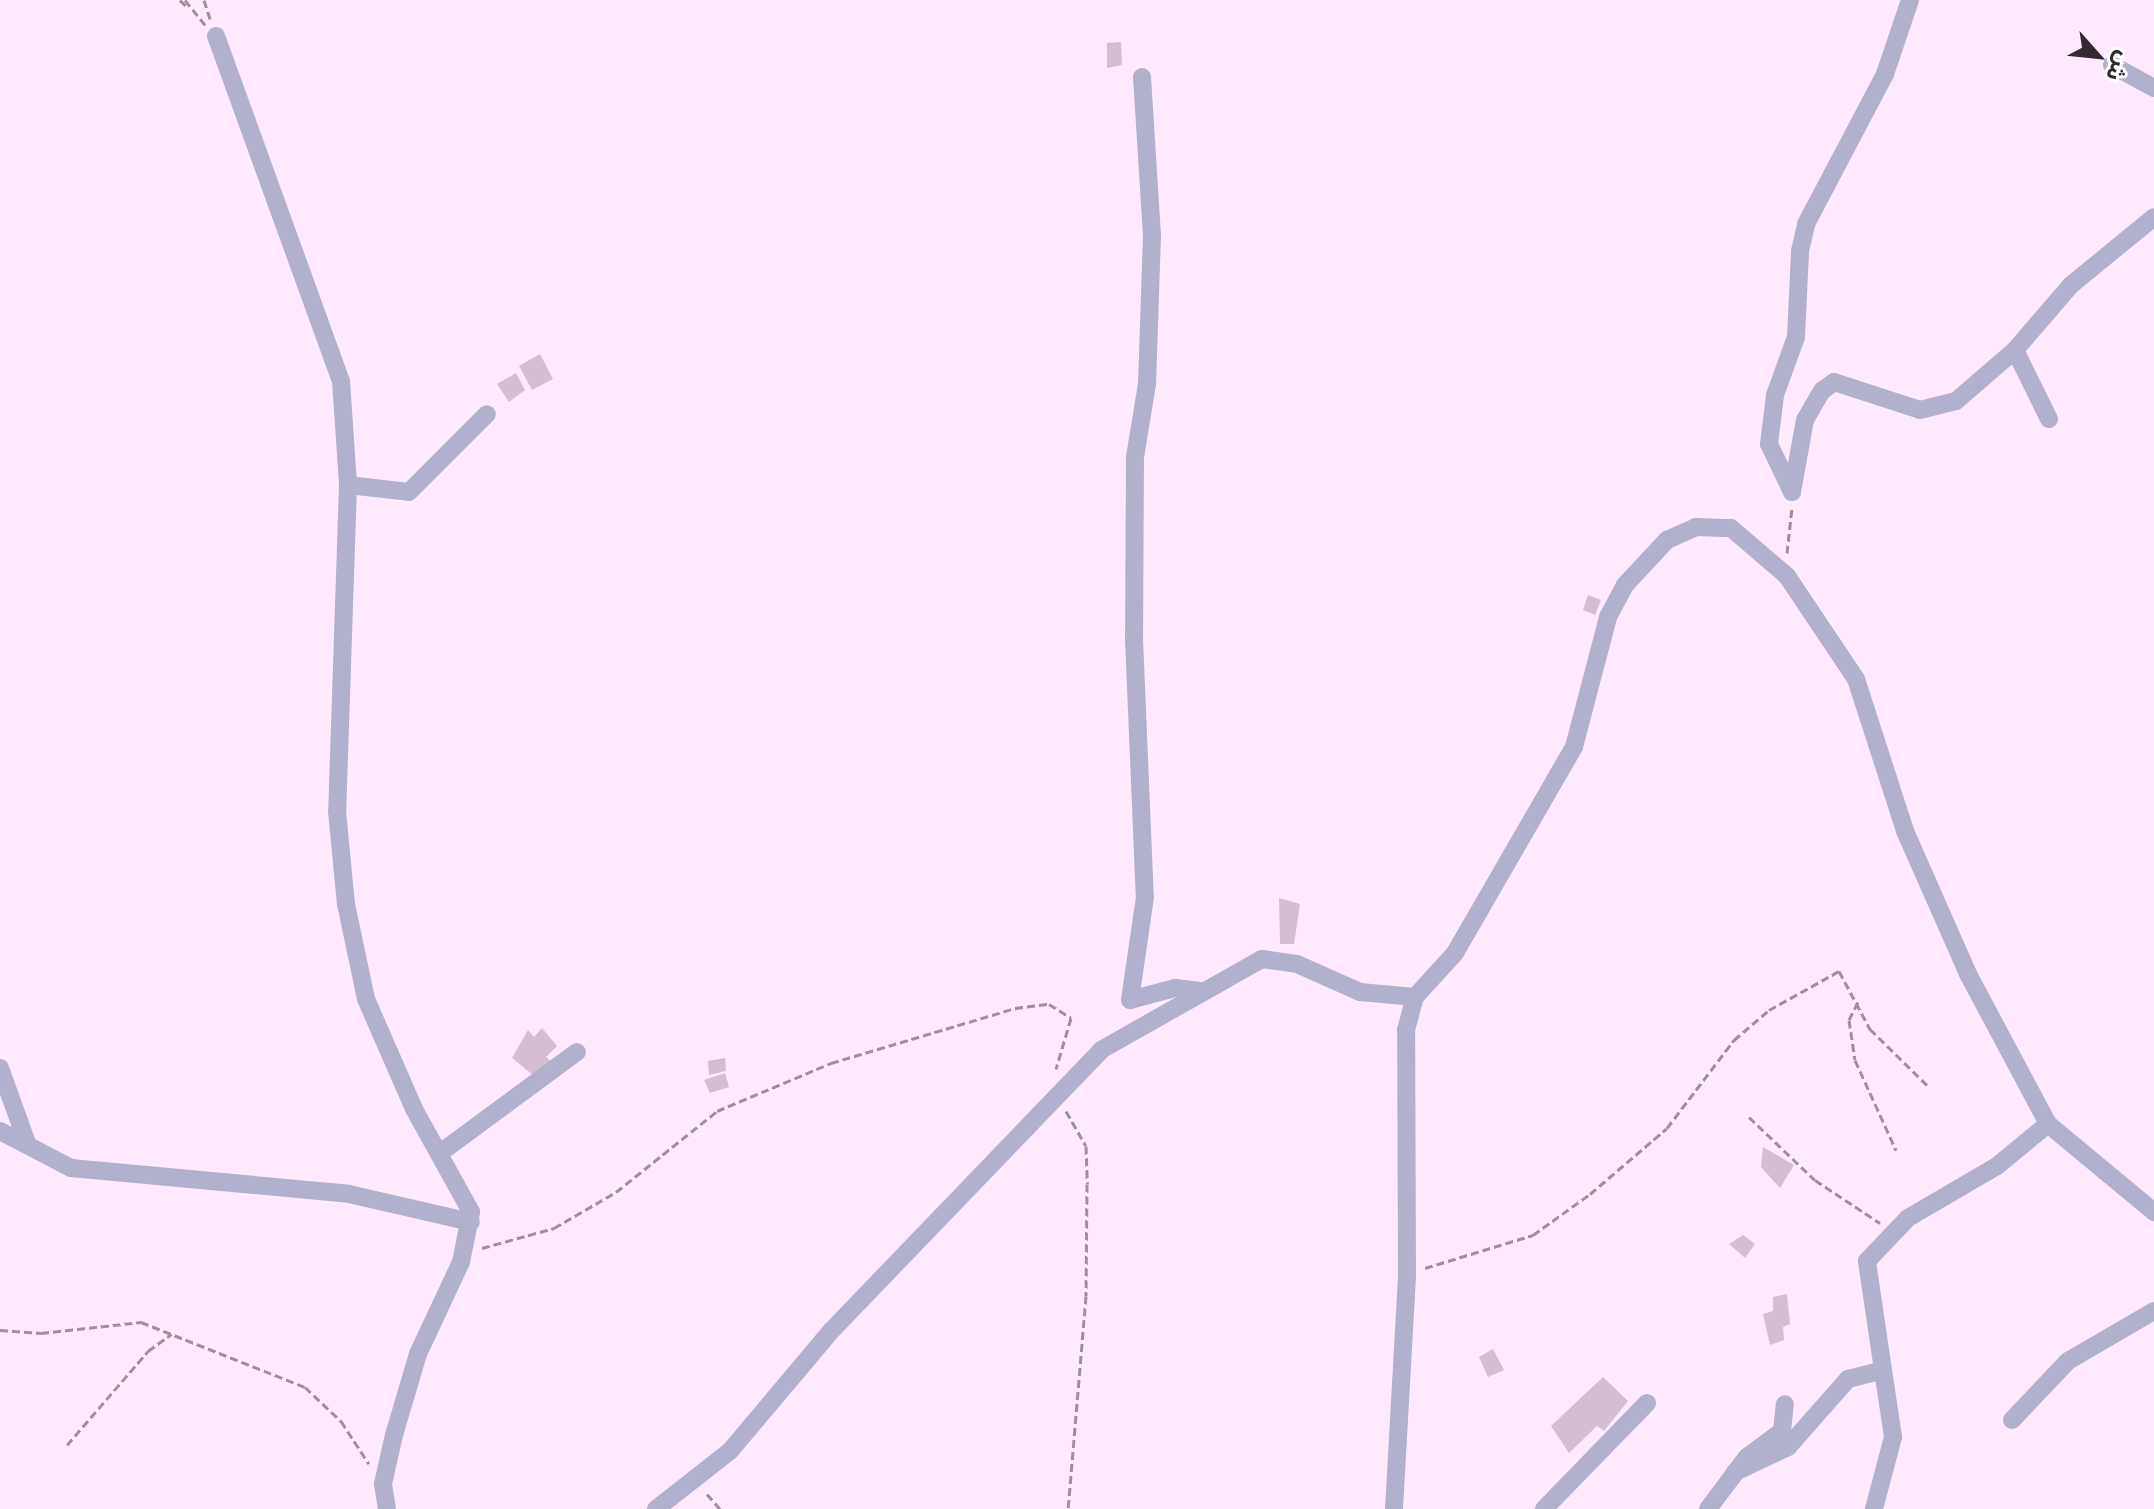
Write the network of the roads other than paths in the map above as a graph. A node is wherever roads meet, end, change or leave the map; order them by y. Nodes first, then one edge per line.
1 (1910, 0) edge
2 (216, 36) road end
3 (2112, 65) dead end
4 (1142, 77) dead end
5 (2154, 88) edge
6 (2154, 217) edge
7 (2015, 350) junction
8 (487, 414) dead end
9 (2049, 419) dead end
10 (348, 485) junction
11 (1200, 991) junction
12 (1415, 997) junction
13 (577, 1052) dead end
14 (0, 1068) edge
15 (2048, 1124) junction
16 (0, 1131) edge
17 (27, 1143) junction
18 (440, 1153) junction
19 (2154, 1212) edge
20 (471, 1222) junction
21 (2154, 1311) edge
22 (1883, 1370) junction
23 (1647, 1403) dead end
24 (1785, 1404) dead end
25 (2012, 1420) dead end
26 (1735, 1472) junction
27 (387, 1509) edge
28 (656, 1509) edge
29 (1394, 1509) edge
30 (1544, 1509) edge
31 (1708, 1509) edge
32 (1874, 1509) edge

1 - 7 street
2 - 10 street
3 - 5 street
4 - 11 street
6 - 7 street
7 - 9 street
8 - 10 street
10 - 18 street
11 - 12 street
11 - 28 street
12 - 15 street
12 - 29 street
13 - 18 street
14 - 17 street
15 - 19 street
15 - 22 street
16 - 17 street
17 - 20 street
18 - 20 street
20 - 27 street
21 - 25 street
22 - 26 street
22 - 32 street
23 - 30 street
24 - 26 street
26 - 31 street

